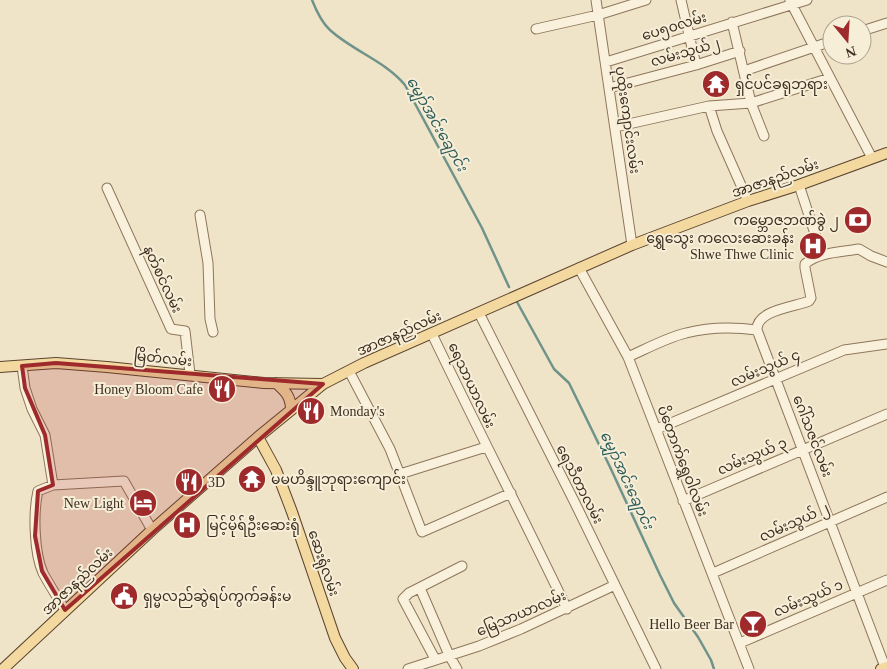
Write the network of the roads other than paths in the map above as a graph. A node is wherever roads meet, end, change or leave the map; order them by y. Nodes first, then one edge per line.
1 (596, 0) edge
2 (646, 0) edge
3 (681, 0) edge
4 (807, 0) edge
5 (791, 2) edge
6 (598, 15) junction
7 (732, 22) junction
8 (887, 23) edge
9 (872, 28) edge
10 (536, 29) dead end
11 (690, 35) junction
12 (822, 44) edge
13 (814, 47) junction
14 (740, 51) junction
15 (606, 62) junction
16 (696, 65) junction
17 (744, 71) junction
18 (830, 78) junction
19 (609, 88) junction
20 (751, 103) junction
21 (709, 106) junction
22 (615, 127) junction
23 (764, 136) dead end
24 (887, 153) edge
25 (872, 158) junction
26 (799, 185) junction
27 (107, 188) dead end
28 (748, 201) junction
29 (200, 215) dead end
30 (632, 245) junction
31 (822, 255) junction
32 (887, 262) edge
33 (579, 268) junction
34 (478, 313) junction
35 (757, 330) junction
36 (214, 332) dead end
37 (432, 334) junction
38 (887, 344) edge
39 (628, 357) junction
40 (22, 366) junction
41 (0, 367) edge
42 (349, 371) junction
43 (190, 374) junction
44 (777, 379) junction
45 (276, 383) junction
46 (323, 384) junction
47 (292, 410) junction
48 (887, 414) edge
49 (657, 429) junction
50 (258, 437) junction
51 (486, 447) junction
52 (803, 449) junction
53 (400, 474) junction
54 (53, 485) junction
55 (511, 493) junction
56 (887, 497) edge
57 (683, 501) junction
58 (830, 520) junction
59 (152, 530) junction
60 (462, 566) dead end
61 (713, 573) junction
62 (887, 580) edge
63 (615, 585) junction
64 (420, 588) junction
65 (857, 592) junction
66 (567, 609) junction
67 (65, 610) junction
68 (740, 642) junction
69 (449, 656) junction
70 (435, 659) junction
71 (885, 668) edge
72 (3, 669) edge
73 (353, 669) edge
74 (408, 669) edge
75 (457, 669) edge
76 (656, 669) edge
77 (750, 669) edge

1 - 6 street, ပုထိုးကျောင်းလမ်း
2 - 6 street
3 - 11 street
4 - 5 street, ပေ၅၀လမ်း
5 - 7 street, ပေ၅၀လမ်း
5 - 13 street
6 - 10 street
6 - 15 street, ပုထိုးကျောင်းလမ်း
7 - 11 street, ပေ၅၀လမ်း
7 - 14 street
8 - 9 street
11 - 15 street, ပေ၅၀လမ်း
11 - 16 street
12 - 13 street
13 - 17 street
13 - 18 street
14 - 16 street, လမ်းသွယ်၂
14 - 17 street
15 - 19 street, ပုထိုးကျောင်းလမ်း
16 - 19 street, လမ်းသွယ်၂
17 - 20 street
18 - 20 street
18 - 25 street
19 - 22 street, ပုထိုးကျောင်းလမ်း
20 - 21 street
20 - 23 street
21 - 22 street
21 - 28 street
22 - 30 street, ပုထိုးကျောင်းလမ်း
24 - 25 main road, အာဇာနည်လမ်း
25 - 26 main road, အာဇာနည်လမ်း
26 - 28 main road, အာဇာနည်လမ်း
26 - 31 street
27 - 43 street, နတ်စင်လမ်း
28 - 30 main road, အာဇာနည်လမ်း
29 - 36 street
30 - 33 main road, အာဇာနည်လမ်း
31 - 32 street
31 - 35 street
33 - 34 main road, အာဇာနည်လမ်း
33 - 39 street, ပိတောက်ရွှေဝါလမ်း
34 - 37 main road, အာဇာနည်လမ်း
34 - 63 street, ရေသီတာလမ်း
35 - 39 street
35 - 44 street, ဂေါ်သဇင်လမ်း
37 - 42 main road, အာဇာနည်လမ်း
37 - 51 street, ရေသာယာလမ်း
38 - 44 street, လမ်းသွယ် ၄
39 - 49 street, ပိတောက်ရွှေဝါလမ်း
40 - 41 main road, မြိတ်လမ်း
40 - 43 main road, မြိတ်လမ်း
40 - 54 street
42 - 46 main road, အာဇာနည်လမ်း
42 - 53 street
43 - 45 main road, မြိတ်လမ်း
44 - 49 street, လမ်းသွယ် ၄
44 - 52 street, ဂေါ်သဇင်လမ်း
45 - 46 main road, မြိတ်လမ်း
45 - 47 main road
46 - 47 main road, အာဇာနည်လမ်း
47 - 50 main road, အာဇာနည်လမ်း
48 - 52 street, လမ်းသွယ် ၃
49 - 57 street, ပိတောက်ရွှေဝါလမ်း
50 - 59 main road, အာဇာနည်လမ်း
50 - 73 main road, ဆေးရုံလမ်း
51 - 53 street, ရေသာယာလမ်း
51 - 55 street, ရေသာယာလမ်း
52 - 57 street, လမ်းသွယ် ၃
52 - 58 street, ဂေါ်သဇင်လမ်း
53 - 55 street
54 - 59 street
54 - 67 street
55 - 66 street, ရေသာယာလမ်း
56 - 58 street, လမ်းသွယ် ၂
57 - 61 street, ပိတောက်ရွှေဝါလမ်း
58 - 61 street, လမ်းသွယ် ၂
58 - 65 street, ဂေါ်သဇင်လမ်း
59 - 67 main road, အာဇာနည်လမ်း
60 - 64 street
61 - 68 street, ပိတောက်ရွှေဝါလမ်း
62 - 65 street, လမ်းသွယ် ၁
63 - 66 street, မြေသာယာလမ်း
63 - 76 street, ရေသီတာလမ်း
64 - 69 street
64 - 70 street
65 - 68 street, လမ်းသွယ် ၁
65 - 71 street, ဂေါ်သဇင်လမ်း
66 - 69 street, မြေသာယာလမ်း
67 - 72 main road, အာဇာနည်လမ်း
68 - 77 street, ပိတောက်ရွှေဝါလမ်း
69 - 70 street, မြေသာယာလမ်း
69 - 75 street
70 - 74 street, မြေသာယာလမ်း

